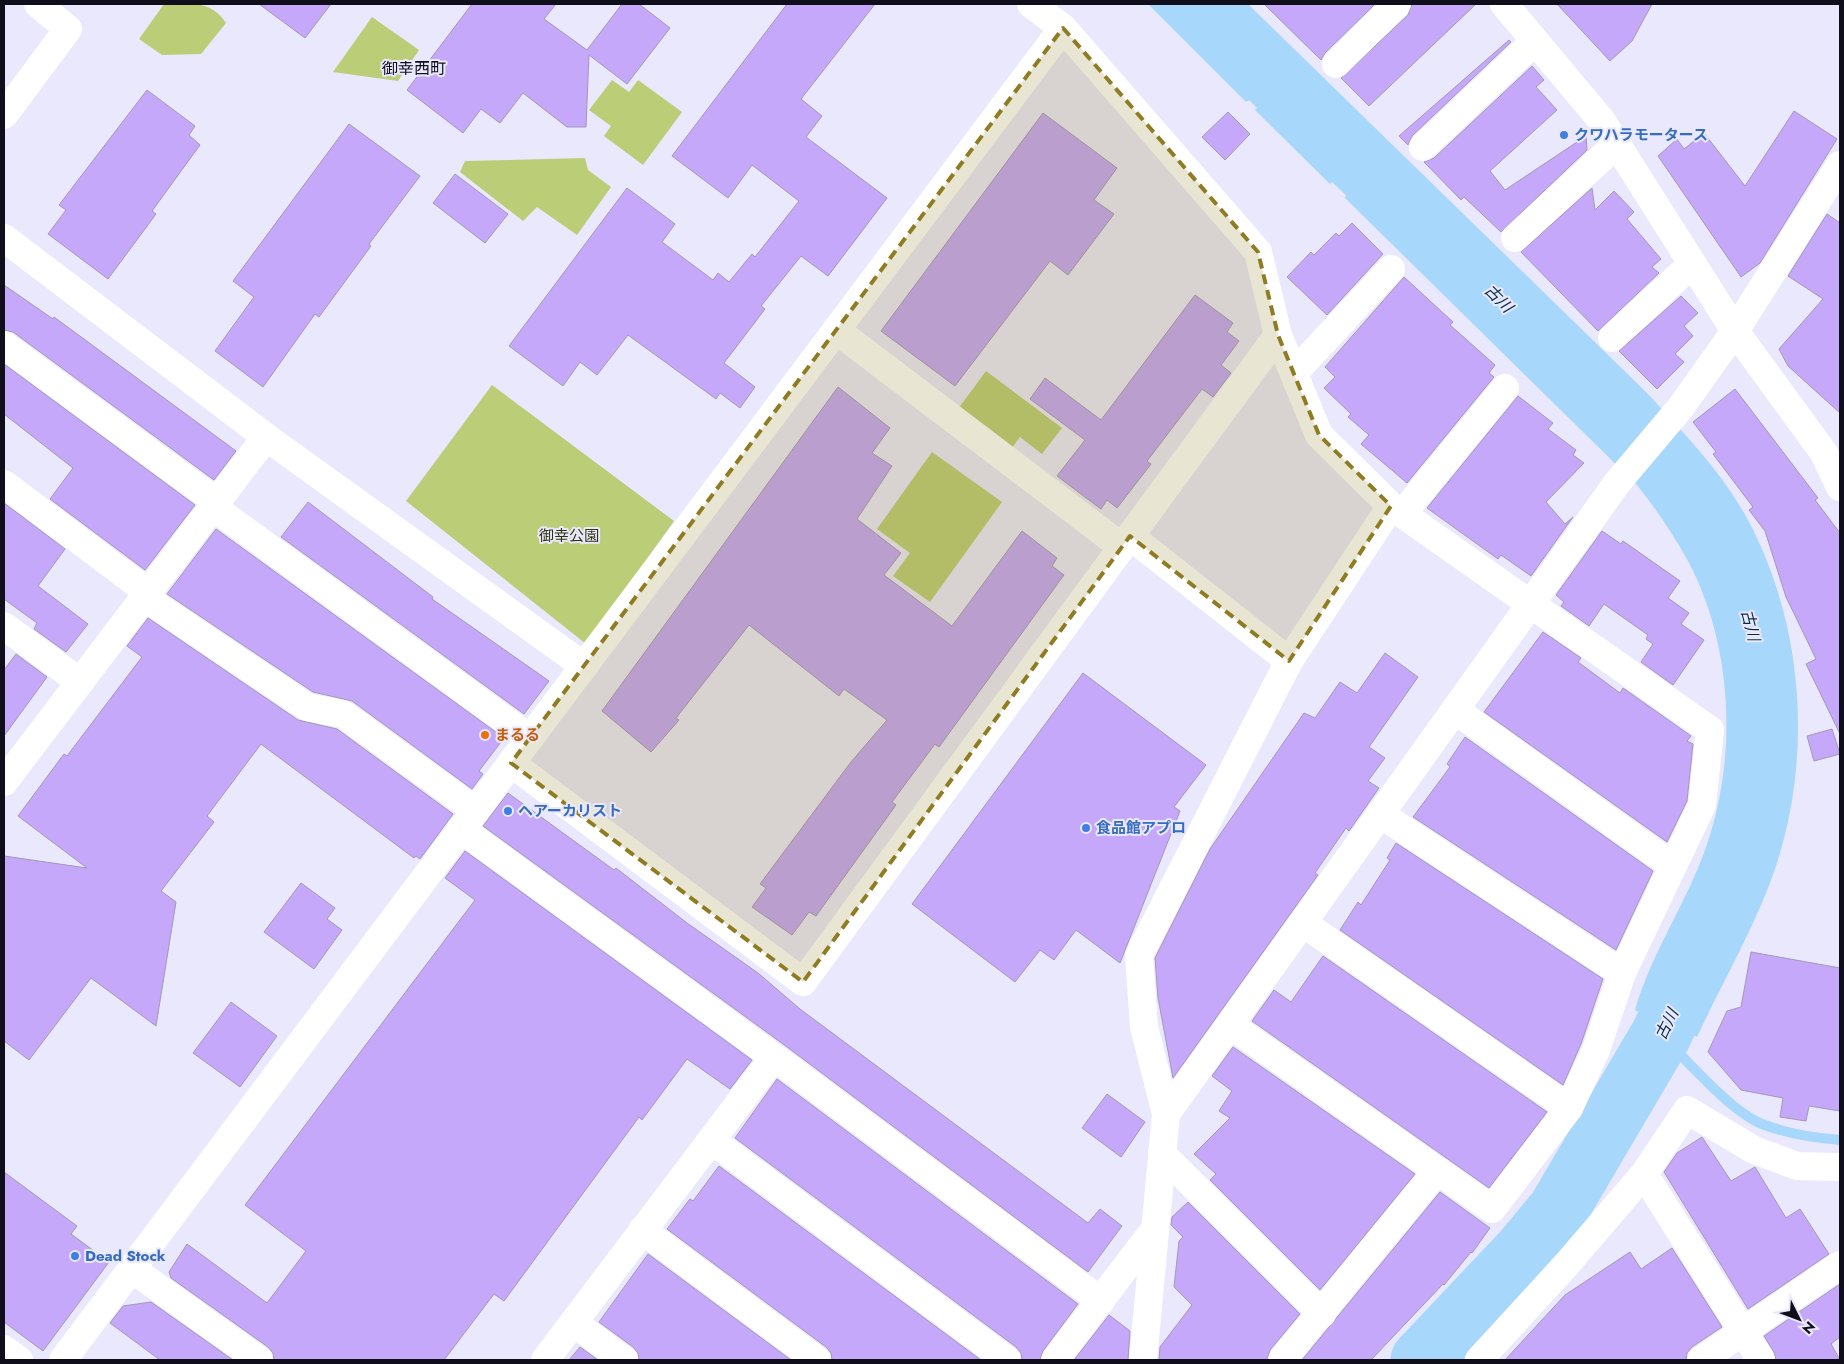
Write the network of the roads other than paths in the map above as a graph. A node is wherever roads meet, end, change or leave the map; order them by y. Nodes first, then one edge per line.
1 (38, 4) edge
2 (1031, 4) edge
3 (1397, 4) edge
4 (1504, 4) edge
5 (1063, 28) junction
6 (1535, 41) junction
7 (1336, 64) dead end
8 (4, 115) edge
9 (1617, 144) junction
10 (1423, 147) dead end
11 (1840, 165) edge
12 (4, 238) edge
13 (1515, 238) dead end
14 (1692, 264) junction
15 (1391, 269) dead end
16 (836, 330) junction
17 (1735, 331) junction
18 (1278, 335) junction
19 (1612, 338) dead end
20 (4, 345) edge
21 (1294, 373) junction
22 (1505, 388) dead end
23 (266, 437) junction
24 (4, 484) edge
25 (1840, 487) edge
26 (215, 505) junction
27 (1397, 510) junction
28 (1126, 542) junction
29 (146, 595) junction
30 (1530, 604) junction
31 (4, 626) edge
32 (1289, 661) junction
33 (584, 666) junction
34 (80, 682) junction
35 (1454, 710) junction
36 (530, 738) junction
37 (511, 763) junction
38 (9, 766) edge
39 (1380, 814) junction
40 (469, 820) junction
41 (1673, 866) junction
42 (1303, 922) junction
43 (1622, 973) junction
44 (1230, 1025) junction
45 (774, 1057) junction
46 (1569, 1108) junction
47 (1166, 1114) junction
48 (711, 1140) junction
49 (1162, 1154) junction
50 (1840, 1167) edge
51 (1437, 1171) junction
52 (1644, 1174) junction
53 (642, 1230) junction
54 (1154, 1230) junction
55 (1840, 1265) edge
56 (132, 1269) junction
57 (1101, 1301) junction
58 (1322, 1314) junction
59 (574, 1323) junction
60 (1743, 1332) junction
61 (4, 1349) edge
62 (19, 1360) edge
63 (63, 1360) edge
64 (259, 1360) edge
65 (545, 1360) edge
66 (624, 1360) edge
67 (817, 1360) edge
68 (1007, 1360) edge
69 (1055, 1360) edge
70 (1143, 1360) edge
71 (1282, 1360) edge
72 (1479, 1360) edge
73 (1702, 1360) edge
74 (1761, 1360) edge

1 - 8 street
2 - 5 street
3 - 7 street
4 - 6 street
5 - 16 street
5 - 18 street
6 - 9 street
6 - 10 street
9 - 13 street
9 - 14 street
11 - 17 street
12 - 23 street
14 - 17 street
14 - 19 street
15 - 21 street
16 - 28 street
16 - 33 street
17 - 25 street
17 - 30 street
18 - 21 street
18 - 28 street
20 - 26 street
21 - 27 street
22 - 27 street
23 - 26 street
23 - 33 street
24 - 29 street
26 - 29 street
26 - 36 street
27 - 30 street
27 - 32 street
28 - 32 street
28 - 37 street
29 - 34 street
29 - 40 street
30 - 35 street
30 - 41 street
31 - 34 street
32 - 47 street
33 - 36 street
34 - 38 street
35 - 39 street
35 - 41 street
36 - 37 street
37 - 40 street
39 - 42 street
39 - 43 street
40 - 45 street
40 - 56 street
41 - 43 street
42 - 44 street
42 - 46 street
43 - 46 street
44 - 47 street
44 - 51 street
45 - 48 street
45 - 57 street
46 - 51 street
47 - 49 street
48 - 53 street
48 - 68 street
49 - 54 street
49 - 58 street
50 - 52 street
51 - 58 street
52 - 60 street
52 - 72 street
53 - 59 street
53 - 67 street
54 - 57 street
54 - 70 street
55 - 60 street
56 - 63 street
56 - 64 street
57 - 69 street
58 - 71 street
59 - 65 street
59 - 66 street
60 - 73 street
60 - 74 street
61 - 62 street

